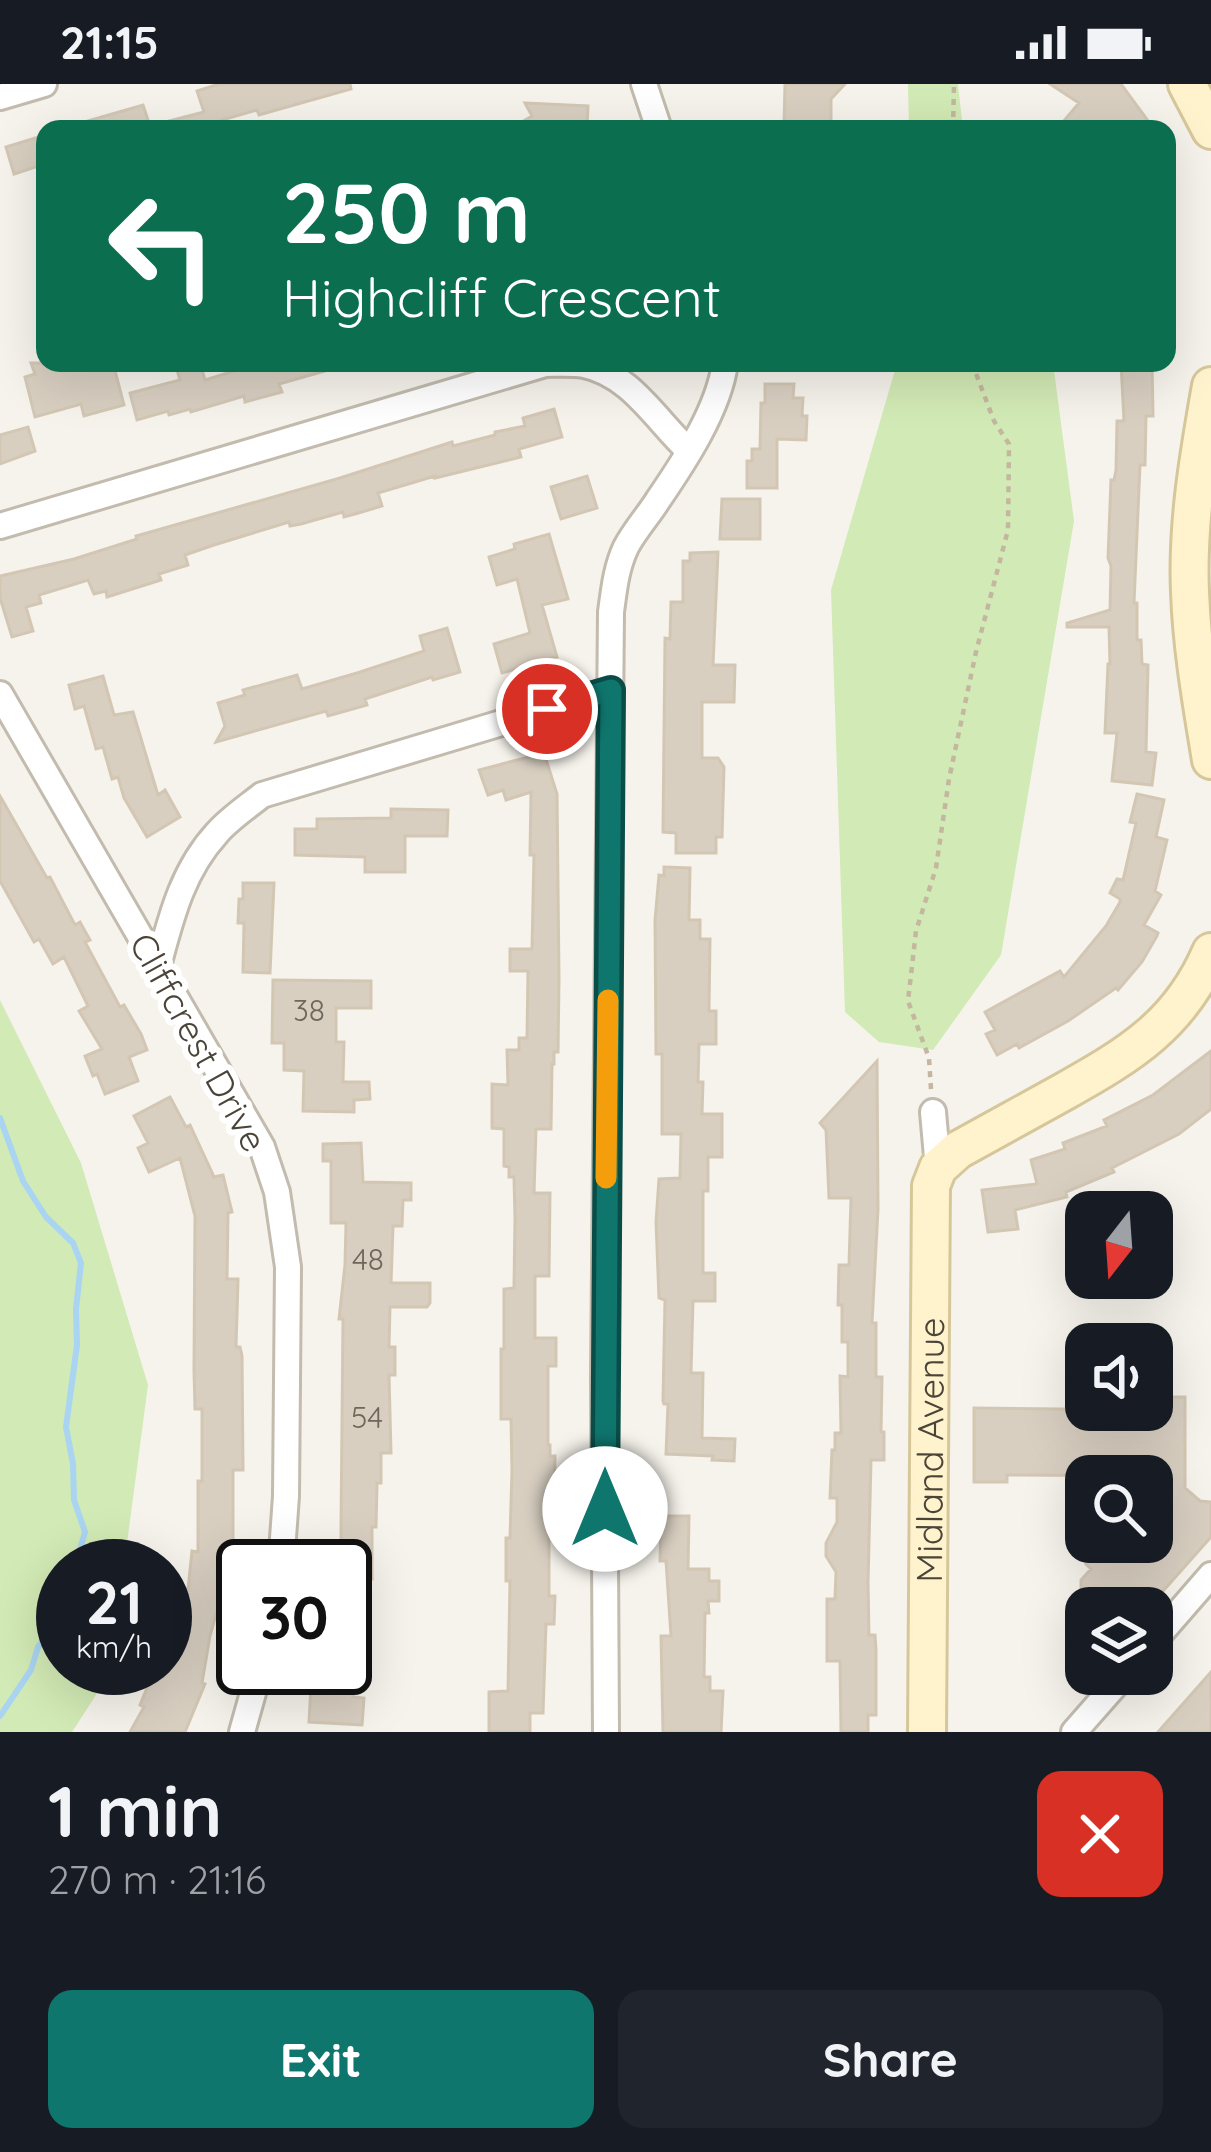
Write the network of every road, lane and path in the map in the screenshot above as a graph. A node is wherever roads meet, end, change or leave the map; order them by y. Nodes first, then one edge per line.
1 (44, 84) edge
2 (644, 84) edge
3 (954, 84) edge
4 (1187, 84) edge
5 (0, 97) edge
6 (656, 120) edge
7 (953, 120) edge
8 (1211, 130) edge
9 (518, 372) edge
10 (607, 372) edge
11 (724, 372) edge
12 (975, 372) edge
13 (1211, 386) edge
14 (688, 450) junction
15 (0, 526) edge
16 (1200, 558) edge
17 (611, 690) junction
18 (0, 694) edge
19 (1211, 760) edge
20 (1211, 952) edge
21 (158, 966) junction
22 (933, 1112) joint
23 (938, 1168) junction
24 (282, 1539) edge
25 (1211, 1575) edge
26 (1173, 1618) edge
27 (252, 1695) edge
28 (1107, 1695) edge
29 (242, 1732) edge
30 (606, 1732) edge
31 (927, 1732) edge
32 (1074, 1732) edge

1 - 5 street
2 - 6 street
3 - 7 path
4 - 8 street
9 - 15 street
10 - 14 street
11 - 14 street
12 - 22 path
13 - 16 street
14 - 17 street
16 - 19 street
17 - 21 street
17 - 30 street
18 - 21 street, Cliffcrest Drive
20 - 23 street
21 - 24 street, Cliffcrest Drive
22 - 23 street, Midland Avenue
23 - 31 street, Midland Avenue
25 - 26 street
27 - 29 street
28 - 32 street

